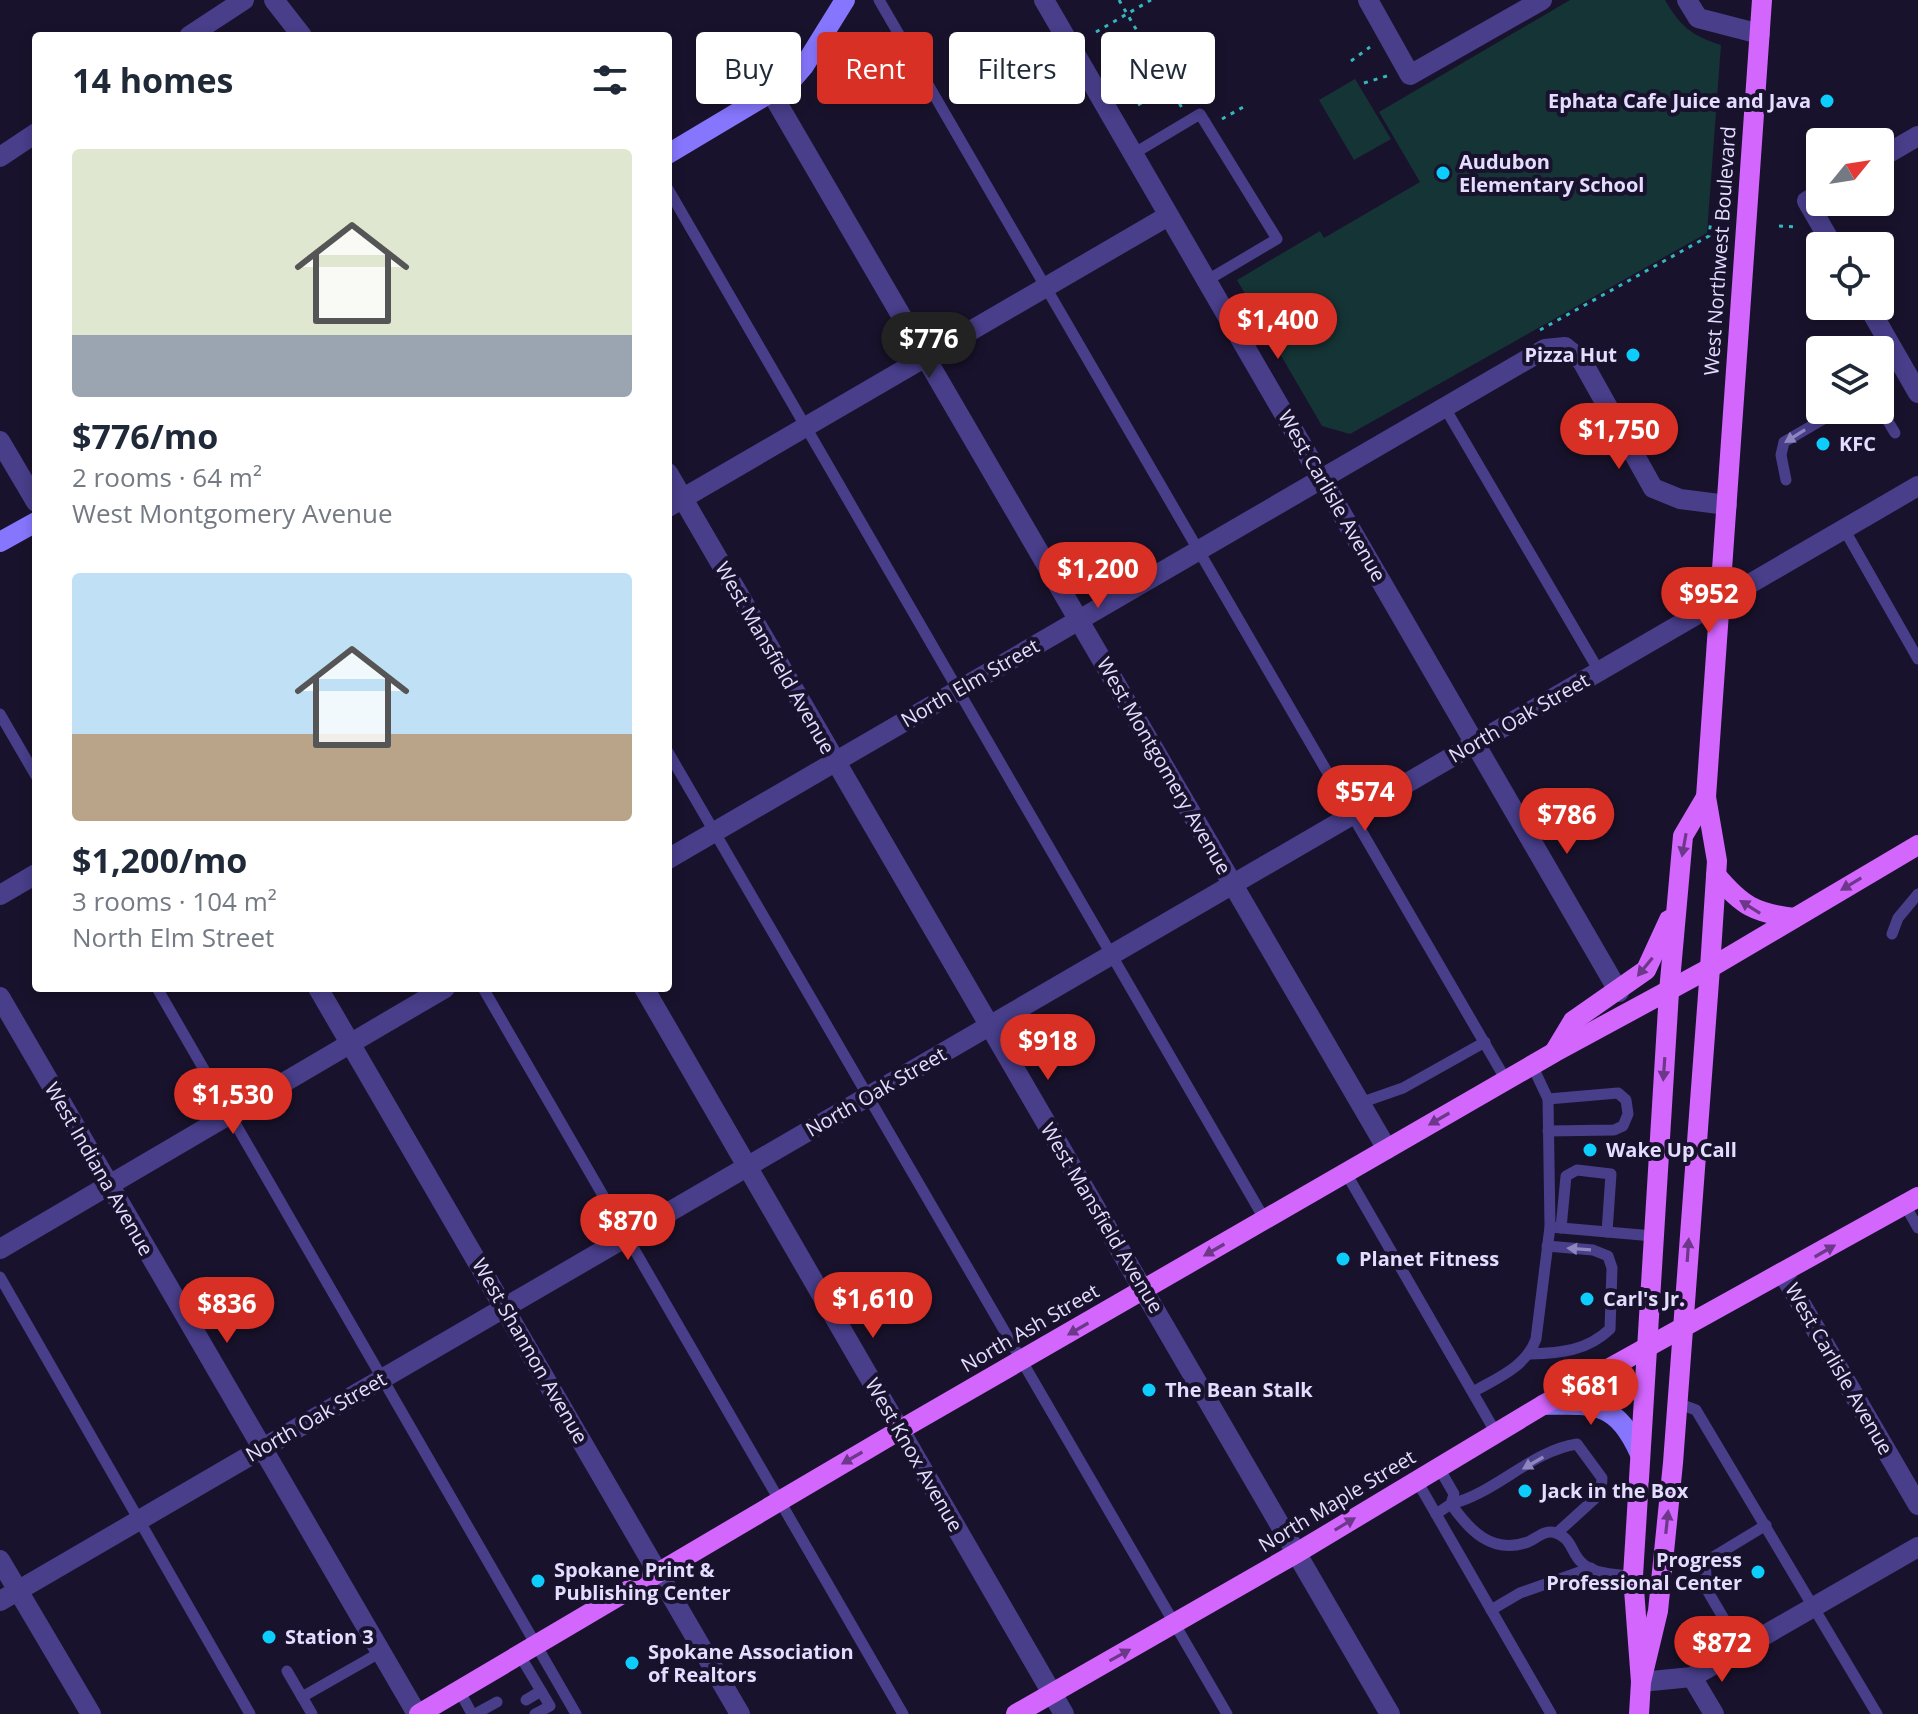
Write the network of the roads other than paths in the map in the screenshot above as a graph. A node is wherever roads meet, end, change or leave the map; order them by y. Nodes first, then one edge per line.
1 (244, 0) edge
2 (274, 0) edge
3 (845, 0) edge
4 (879, 0) edge
5 (1044, 0) edge
6 (1368, 0) edge
7 (1687, 0) edge
8 (1762, 0) edge
9 (1535, 2) edge
10 (195, 32) edge
11 (299, 32) edge
12 (1760, 34) junction
13 (801, 69) edge
14 (755, 104) edge
15 (778, 104) edge
16 (32, 136) edge
17 (1918, 136) edge
18 (1894, 150) edge
19 (672, 152) edge
20 (1133, 154) junction
21 (0, 157) edge
22 (672, 196) edge
23 (1168, 216) junction
24 (1206, 281) junction
25 (1044, 289) junction
26 (1876, 320) edge
27 (924, 357) junction
28 (1918, 393) edge
29 (1445, 408) junction
30 (1815, 424) edge
31 (1890, 424) edge
32 (805, 426) junction
33 (1895, 433) dead end
34 (0, 441) edge
35 (1322, 480) junction
36 (1786, 480) dead end
37 (1918, 486) edge
38 (32, 495) edge
39 (675, 502) edge
40 (1727, 505) junction
41 (32, 524) edge
42 (1844, 529) junction
43 (0, 542) edge
44 (1198, 550) junction
45 (1721, 603) junction
46 (1078, 620) junction
47 (1918, 659) edge
48 (1599, 671) junction
49 (958, 690) junction
50 (0, 714) edge
51 (1476, 743) junction
52 (672, 759) edge
53 (835, 762) junction
54 (32, 769) edge
55 (1706, 797) junction
56 (1353, 815) junction
57 (715, 832) junction
58 (1918, 845) edge
59 (672, 857) edge
60 (1716, 875) junction
61 (32, 876) edge
62 (1233, 884) junction
63 (1918, 894) edge
64 (0, 895) edge
65 (1678, 898) junction
66 (1794, 918) junction
67 (1892, 934) dead end
68 (1111, 955) junction
69 (1710, 968) junction
70 (159, 992) edge
71 (320, 992) edge
72 (438, 992) edge
73 (485, 992) edge
74 (646, 992) edge
75 (1619, 992) junction
76 (1669, 992) junction
77 (0, 997) edge
78 (989, 1026) junction
79 (1485, 1042) junction
80 (350, 1043) junction
81 (1555, 1052) junction
82 (1532, 1065) junction
83 (1506, 1080) junction
84 (869, 1096) junction
85 (1548, 1099) junction
86 (1360, 1103) junction
87 (228, 1114) junction
88 (1548, 1131) junction
89 (1387, 1149) junction
90 (747, 1166) junction
91 (1346, 1173) junction
92 (108, 1185) junction
93 (1911, 1201) edge
94 (1265, 1220) junction
95 (1556, 1227) junction
96 (1918, 1228) edge
97 (1607, 1232) junction
98 (1653, 1236) junction
99 (628, 1237) junction
100 (1547, 1246) junction
101 (0, 1249) edge
102 (1784, 1275) junction
103 (0, 1277) edge
104 (1146, 1290) junction
105 (505, 1307) junction
106 (1682, 1328) junction
107 (1646, 1347) junction
108 (1530, 1354) junction
109 (1020, 1362) junction
110 (383, 1379) junction
111 (1473, 1392) junction
112 (1677, 1403) junction
113 (1543, 1405) junction
114 (900, 1430) junction
115 (1496, 1433) junction
116 (262, 1449) junction
117 (1640, 1454) junction
118 (1439, 1468) junction
119 (1417, 1481) junction
120 (780, 1500) junction
121 (1451, 1504) junction
122 (1918, 1505) edge
123 (1436, 1514) junction
124 (140, 1520) junction
125 (1766, 1525) junction
126 (1557, 1533) junction
127 (1918, 1547) edge
128 (1295, 1554) junction
129 (0, 1560) edge
130 (1591, 1568) junction
131 (658, 1572) junction
132 (1633, 1576) junction
133 (9, 1596) edge
134 (1815, 1605) junction
135 (1491, 1610) junction
136 (1174, 1624) junction
137 (1741, 1648) junction
138 (527, 1650) junction
139 (381, 1652) junction
140 (287, 1671) dead end
141 (1692, 1677) junction
142 (1641, 1682) junction
143 (534, 1686) junction
144 (459, 1690) junction
145 (1052, 1693) junction
146 (302, 1697) junction
147 (526, 1700) dead end
148 (497, 1702) dead end
149 (91, 1714) edge
150 (250, 1714) edge
151 (312, 1714) edge
152 (418, 1714) edge
153 (474, 1714) edge
154 (535, 1714) edge
155 (576, 1714) edge
156 (740, 1714) edge
157 (903, 1714) edge
158 (1016, 1714) edge
159 (1064, 1714) edge
160 (1227, 1714) edge
161 (1390, 1714) edge
162 (1551, 1714) edge
163 (1639, 1714) edge
164 (1714, 1714) edge
165 (1877, 1714) edge

1 - 10 street
2 - 11 street
3 - 13 street
4 - 25 lane
5 - 20 street, West Carlisle Avenue
6 - 9 street
7 - 12 street
8 - 12 main road, West Northwest Boulevard
12 - 40 main road, West Northwest Boulevard
14 - 19 street
15 - 27 street, West Montgomery Avenue
16 - 21 street
17 - 18 street
20 - 23 street, West Carlisle Avenue
20 - 24 lane
22 - 32 lane
23 - 24 street, West Carlisle Avenue
23 - 25 street
24 - 35 street, West Carlisle Avenue
25 - 27 street
25 - 44 lane
26 - 28 street
27 - 32 street
27 - 46 street, West Montgomery Avenue
29 - 35 street, North Elm Street
29 - 40 street, North Elm Street
29 - 48 lane
30 -> 36 lane
31 - 33 lane
32 - 39 street
32 - 49 lane
34 - 38 street
35 - 44 street, North Elm Street
35 - 51 street, West Carlisle Avenue
37 - 42 street, North Oak Street
39 - 53 street, West Mansfield Avenue
40 - 45 main road, West Northwest Boulevard
41 - 43 street
42 - 45 street, North Oak Street
42 - 47 lane
44 - 46 street, North Elm Street
44 - 56 lane
45 - 48 street, North Oak Street
45 - 55 main road, West Northwest Boulevard
46 - 49 street, North Elm Street
46 - 62 street, West Montgomery Avenue
48 - 51 street, North Oak Street
49 - 53 street, North Elm Street
49 - 68 lane
50 - 54 lane
51 - 56 street, North Oak Street
51 - 75 street, West Carlisle Avenue
52 - 57 lane
53 - 57 street, North Elm Street
53 - 78 street, West Mansfield Avenue
55 - 60 main road
55 -> 65 main road
56 - 62 street, North Oak Street
56 - 79 lane
57 - 59 street, North Elm Street
57 - 84 lane
58 -> 66 main road, North Ash Street
66 -> 60 main road
60 - 69 main road
61 - 64 street
62 - 68 street, North Oak Street
62 - 86 street, West Montgomery Avenue
63 - 67 lane
65 -> 75 main road
65 - 76 main road
66 - 69 main road, North Ash Street
68 - 78 street, North Oak Street
68 - 94 lane
69 - 76 main road, North Ash Street
106 -> 69 main road
70 - 87 lane
71 - 80 street, West Shannon Avenue
72 - 80 street
73 - 99 lane
74 - 90 street, West Knox Avenue
75 - 81 main road
76 - 81 main road, North Ash Street
76 -> 98 main road
77 - 92 street, West Indiana Avenue
78 - 84 street, North Oak Street
78 - 104 street, West Mansfield Avenue
79 - 83 lane
79 - 86 lane
80 - 87 street
80 - 105 street, West Shannon Avenue
81 - 82 main road, North Ash Street
82 - 83 main road, North Ash Street
82 - 85 lane
83 -> 89 main road, North Ash Street
84 - 90 street, North Oak Street
84 - 109 lane
85 - 88 lane
85 - 88 lane
86 - 89 street, West Montgomery Avenue
87 - 92 street
87 - 110 lane
88 - 95 lane
89 - 91 main road, North Ash Street
90 - 99 street, North Oak Street
90 - 114 street, West Knox Avenue
91 - 94 main road, North Ash Street
91 - 111 lane
92 - 101 street
92 - 116 street, West Indiana Avenue
93 - 96 lane
102 -> 93 main road, North Maple Street
94 -> 104 main road, North Ash Street
95 - 97 lane
95 - 97 lane
95 - 100 lane
97 - 98 lane
98 - 107 main road
99 - 105 street, North Oak Street
99 - 120 lane
100 - 108 lane
108 -> 100 lane
102 - 106 main road, North Maple Street
102 - 122 street, West Carlisle Avenue
103 - 124 lane
104 -> 109 main road, North Ash Street
104 - 128 street, West Mansfield Avenue
105 - 110 street, North Oak Street
105 - 131 street, West Shannon Avenue
106 - 107 main road, North Maple Street
106 - 112 main road
107 - 113 main road, North Maple Street
107 - 117 main road
108 - 111 lane
109 - 114 main road, North Ash Street
109 - 136 lane
110 - 116 street, North Oak Street
110 - 138 lane
111 - 115 lane
112 - 125 lane
142 -> 112 main road
113 - 115 main road, North Maple Street
113 - 117 street
114 -> 120 main road, North Ash Street
114 - 145 street, West Knox Avenue
115 - 118 main road, North Maple Street
116 - 124 street, North Oak Street
116 - 139 street, West Indiana Avenue
117 - 132 main road
118 - 119 main road, North Maple Street
118 - 121 lane
119 - 123 lane
128 -> 119 main road, North Maple Street
120 - 131 main road, North Ash Street
120 - 157 lane
121 - 123 lane
121 - 126 lane
126 -> 121 lane
123 - 135 lane
124 - 133 street, North Oak Street
124 - 150 lane
125 - 134 lane
125 - 137 lane
126 - 130 lane
127 - 134 street
128 - 136 main road, North Maple Street
128 - 161 street, West Mansfield Avenue
129 - 133 street
130 - 132 lane
130 - 135 lane
131 - 138 main road, North Ash Street
131 - 156 street, West Shannon Avenue
132 - 142 main road
133 - 149 street
134 - 137 street
134 - 165 lane
135 - 162 lane
145 -> 136 main road, North Maple Street
136 - 160 lane
137 - 141 street
138 - 143 lane
138 - 144 main road, North Ash Street
138 - 155 lane
139 - 146 lane
139 - 152 street, West Indiana Avenue
140 - 146 lane
141 - 142 street
141 - 164 street
142 - 163 main road
143 - 147 lane
143 - 154 lane
144 - 152 main road, North Ash Street
144 - 153 lane
145 - 158 main road, North Maple Street
145 - 159 street, West Knox Avenue
146 - 151 lane
148 - 153 lane

